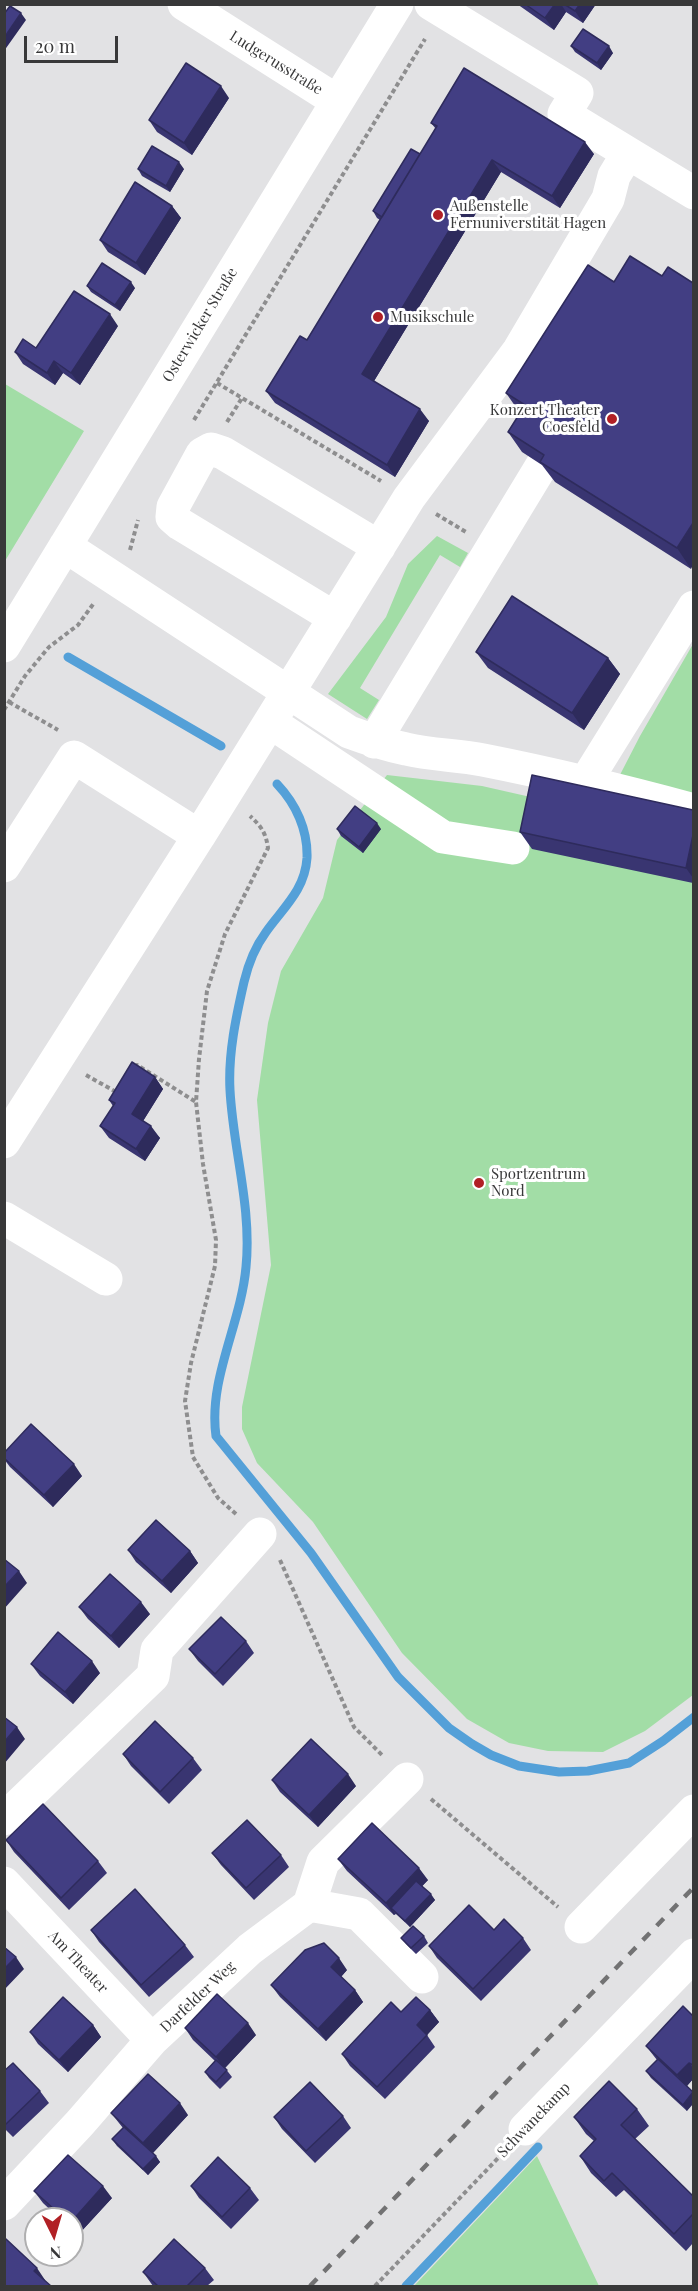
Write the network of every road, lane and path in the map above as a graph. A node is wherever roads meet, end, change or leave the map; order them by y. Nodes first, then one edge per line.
1 (184, 4) edge
2 (397, 4) edge
3 (437, 8) edge
4 (337, 101) junction
5 (628, 153) junction
6 (693, 193) edge
7 (217, 383) junction
8 (189, 429) dead end
9 (542, 465) edge
10 (409, 498) junction
11 (140, 512) dead end
12 (65, 546) junction
13 (379, 547) junction
14 (113, 577) junction
15 (693, 607) edge
16 (335, 618) junction
17 (4, 646) edge
18 (289, 692) junction
19 (9, 702) junction
20 (4, 710) edge
21 (270, 722) junction
22 (374, 741) junction
23 (74, 757) junction
24 (586, 781) junction
25 (225, 794) junction
26 (693, 810) edge
27 (199, 836) junction
28 (513, 848) dead end
29 (4, 866) edge
30 (57, 1058) junction
31 (130, 1074) edge
32 (118, 1093) edge
33 (196, 1102) junction
34 (4, 1142) edge
35 (4, 1218) edge
36 (106, 1279) dead end
37 (260, 1534) junction
38 (407, 1779) junction
39 (693, 1811) edge
40 (4, 1820) edge
41 (4, 1883) edge
42 (309, 1905) junction
43 (581, 1927) joint
44 (693, 1955) edge
45 (422, 1977) dead end
46 (152, 2040) junction
47 (525, 2129) joint
48 (4, 2204) edge
49 (375, 2286) edge

1 - 4 street, Ludgerusstraße
2 - 4 street, Osterwicker Straße
3 - 5 street
3 - 7 path
4 - 12 street, Osterwicker Straße
5 - 6 street
5 - 10 street
7 - 8 path
7 - 10 path
9 - 22 street
10 - 13 street
11 - 14 path
12 - 14 street
12 - 17 street, Osterwicker Straße
13 - 16 street
13 - 16 street
14 - 18 street
14 - 19 path
15 - 24 street
16 - 18 street
18 - 21 street
18 - 22 street
19 - 20 path
19 - 23 path
21 - 25 street
21 - 28 street
22 - 24 street
23 - 27 street
23 - 29 street
24 - 26 street
25 - 27 street
25 - 33 path
27 - 30 street
30 - 32 path
30 - 34 street
31 - 33 path
33 - 37 path
35 - 36 street
37 - 38 path
37 - 40 street
38 - 42 street
38 - 43 path
39 - 43 street
41 - 46 street, Am Theater
42 - 45 street
42 - 46 street, Darfelder Weg
44 - 47 street, Schwanekamp
46 - 48 street, Darfelder Weg
47 - 49 path, Schwanekamp

